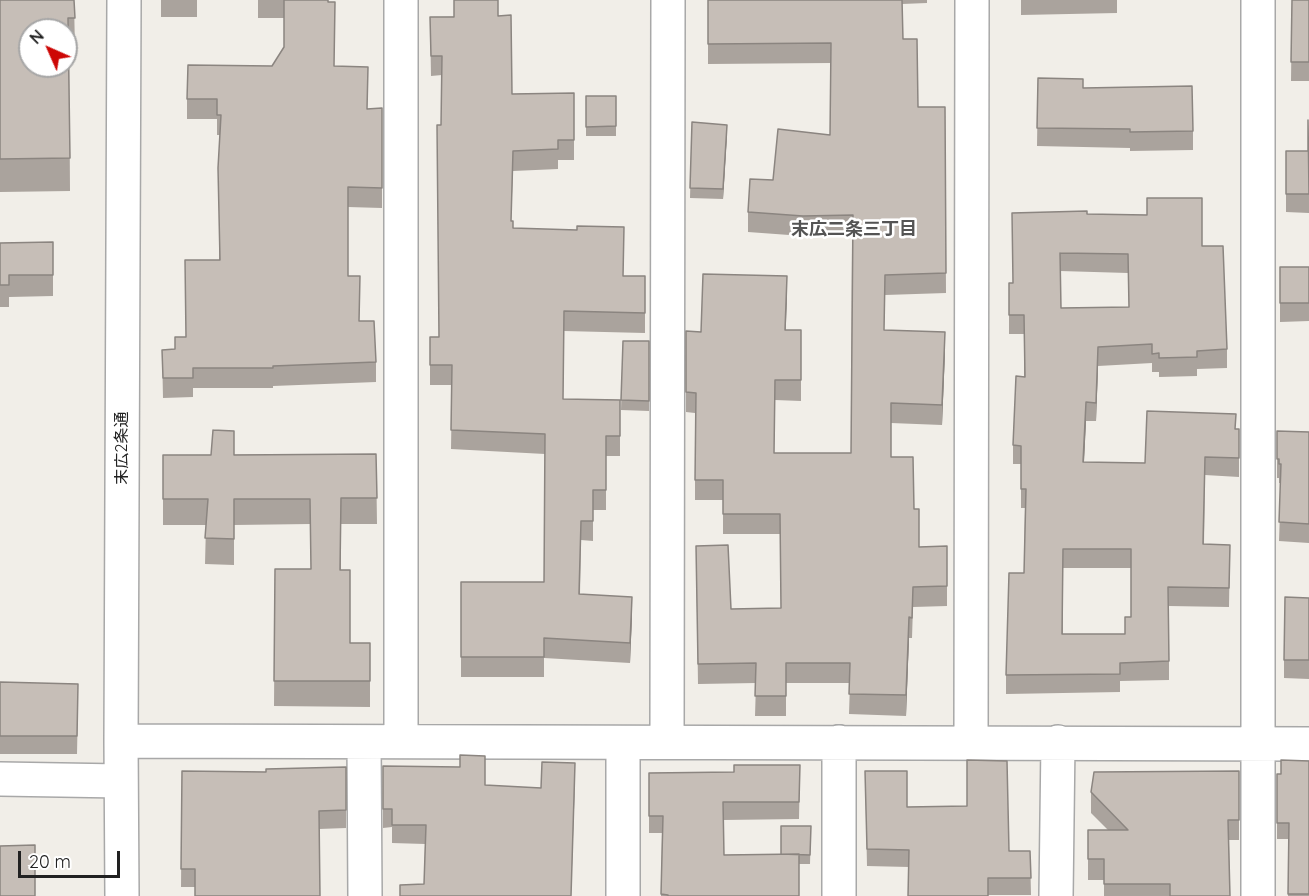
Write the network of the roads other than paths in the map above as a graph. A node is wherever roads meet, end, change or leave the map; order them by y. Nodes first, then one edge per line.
1 (124, 0) edge
2 (401, 0) edge
3 (668, 0) edge
4 (972, 0) edge
5 (1258, 0) edge
6 (121, 741) junction
7 (401, 741) junction
8 (364, 742) junction
9 (667, 742) junction
10 (839, 742) junction
11 (971, 742) junction
12 (1058, 742) junction
13 (623, 744) junction
14 (1309, 744) edge
15 (1258, 745) junction
16 (0, 778) edge
17 (122, 781) junction
18 (122, 896) edge
19 (364, 896) edge
20 (623, 896) edge
21 (839, 896) edge
22 (1056, 896) edge
23 (1258, 896) edge

1 - 6 street, 末広2条通
2 - 7 street
3 - 9 street
4 - 11 street
5 - 15 street
6 - 8 street
6 - 17 street, 末広2条通
7 - 8 street
7 - 13 street
8 - 19 street
9 - 10 street
9 - 13 street
10 - 11 street
10 - 21 street
11 - 12 street
12 - 15 street
12 - 22 street
13 - 20 street
14 - 15 street
15 - 23 street
16 - 17 street
17 - 18 street, 末広2条通

